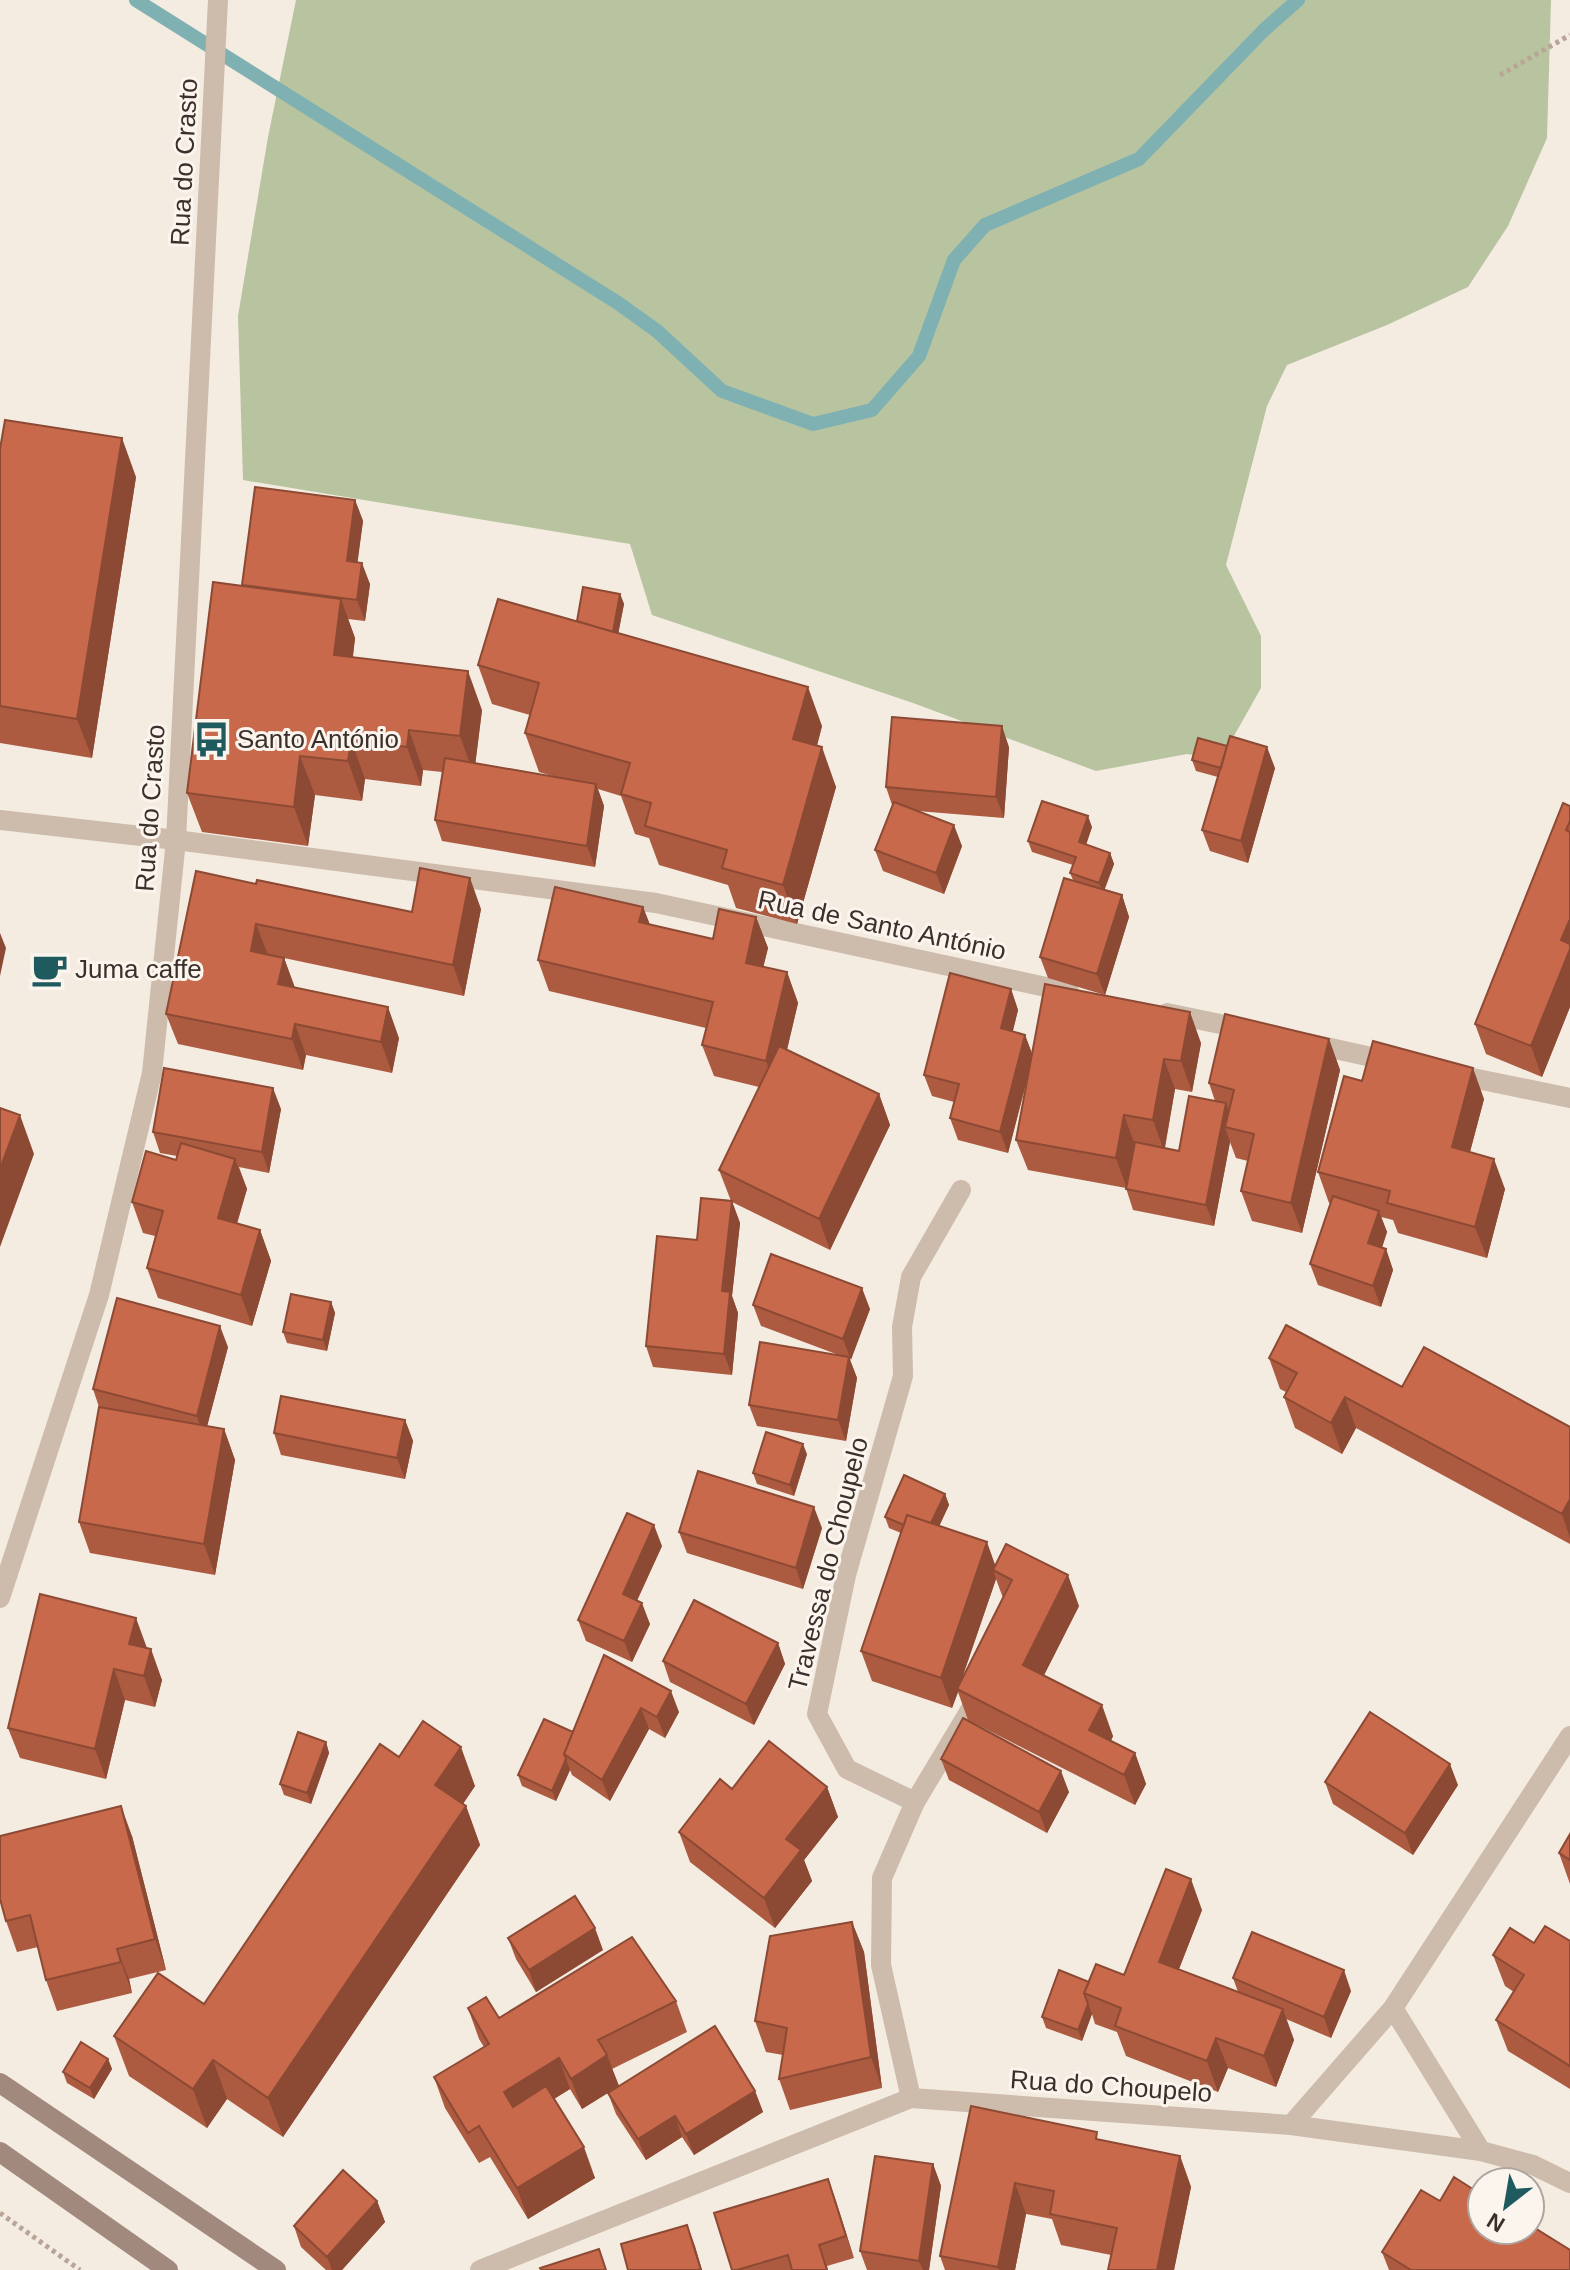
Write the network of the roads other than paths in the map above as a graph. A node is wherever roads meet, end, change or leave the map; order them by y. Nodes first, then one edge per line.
1 (218, 0) edge
2 (0, 820) edge
3 (176, 840) junction
4 (1096, 997) edge
5 (1142, 1007) edge
6 (1570, 1098) edge
7 (961, 1190) dead end
8 (0, 1598) edge
9 (992, 1674) edge
10 (1570, 1736) edge
11 (915, 1802) junction
12 (1393, 2008) junction
13 (0, 2083) edge
14 (911, 2098) junction
15 (1291, 2125) junction
16 (1481, 2151) junction
17 (0, 2152) edge
18 (1570, 2183) edge
19 (168, 2270) edge
20 (276, 2270) edge
21 (480, 2270) edge

1 - 3 street, Rua do Crasto
2 - 3 street, Rua de Santo António
3 - 4 street, Rua de Santo António
3 - 8 street, Rua do Crasto
5 - 6 street
7 - 11 street, Travessa do Choupelo
9 - 11 street
10 - 12 street
11 - 14 street
12 - 15 street
12 - 16 street
13 - 20 main road
14 - 15 street, Rua do Choupelo
14 - 21 street, Rua do Choupelo
15 - 16 street, Rua do Choupelo
16 - 18 street, Rua do Choupelo
17 - 19 main road

